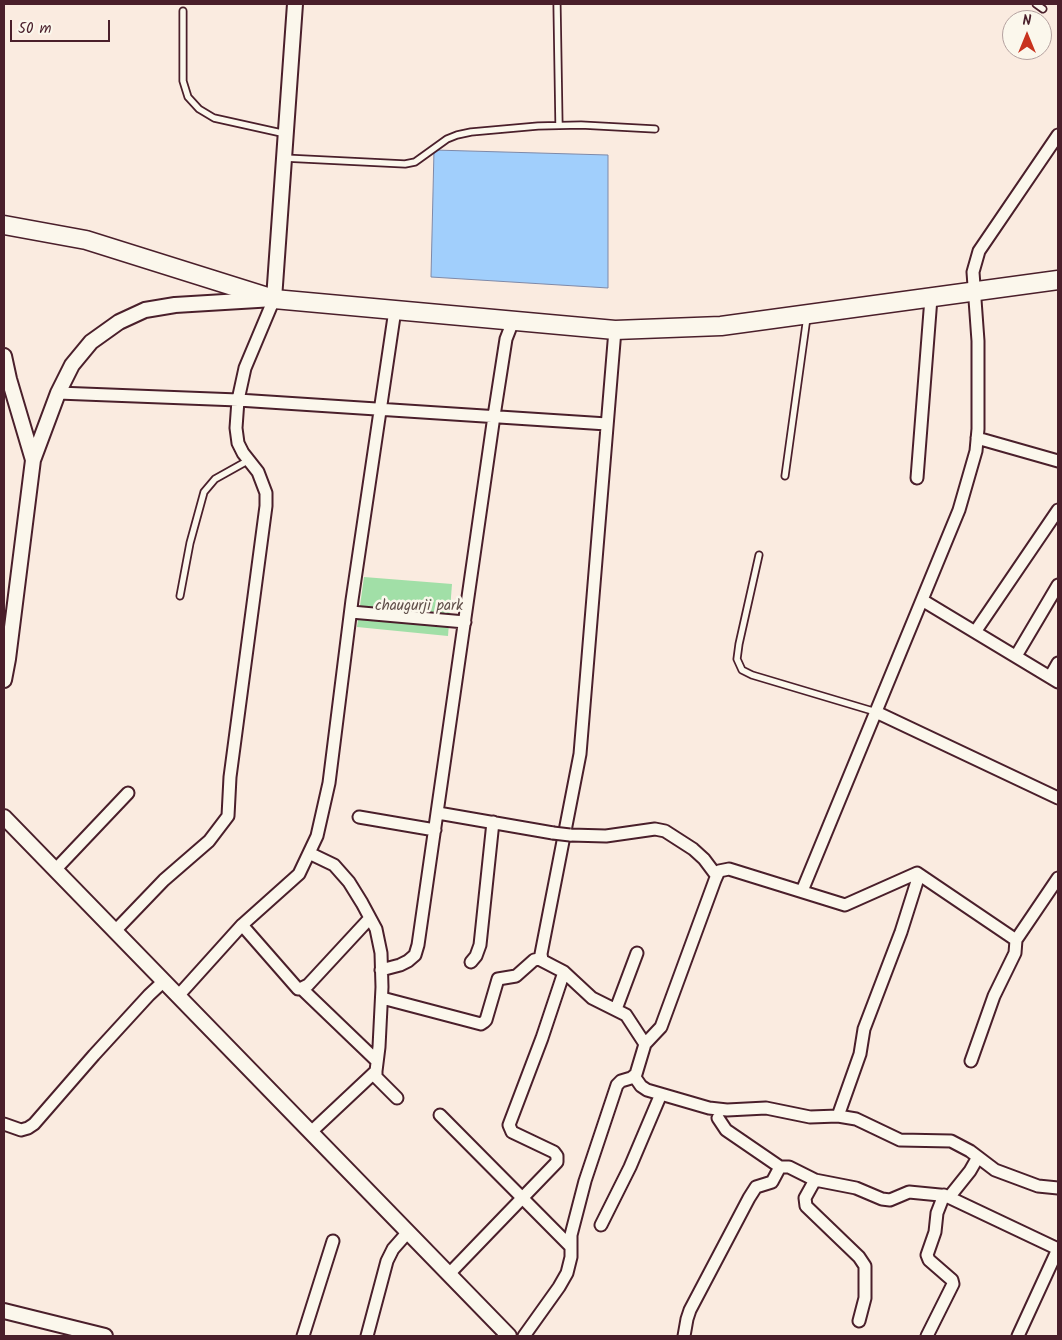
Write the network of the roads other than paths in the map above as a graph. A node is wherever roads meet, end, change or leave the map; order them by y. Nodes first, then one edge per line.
1 (295, 4) edge
2 (557, 4) edge
3 (1036, 4) edge
4 (1043, 9) dead end
5 (183, 11) dead end
6 (559, 125) junction
7 (655, 129) dead end
8 (286, 134) junction
9 (1058, 135) edge
10 (284, 158) junction
11 (4, 225) edge
12 (1058, 280) edge
13 (974, 292) junction
14 (931, 298) junction
15 (274, 299) junction
16 (395, 310) junction
17 (807, 314) junction
18 (513, 321) junction
19 (615, 330) junction
20 (4, 356) edge
21 (58, 393) junction
22 (238, 400) junction
23 (380, 410) junction
24 (494, 416) junction
25 (607, 424) junction
26 (977, 438) junction
27 (33, 460) junction
28 (249, 460) junction
29 (1058, 461) edge
30 (784, 476) dead end
31 (917, 478) dead end
32 (1058, 510) edge
33 (759, 555) dead end
34 (1058, 585) edge
35 (180, 596) dead end
36 (922, 600) junction
37 (350, 612) junction
38 (465, 622) junction
39 (975, 632) junction
40 (1016, 656) junction
41 (1058, 663) edge
42 (1054, 679) edge
43 (4, 680) edge
44 (876, 712) junction
45 (128, 793) dead end
46 (1058, 798) edge
47 (438, 813) junction
48 (4, 817) edge
49 (359, 817) dead end
50 (493, 822) junction
51 (435, 830) junction
52 (309, 853) junction
53 (55, 870) junction
54 (716, 875) junction
55 (919, 875) junction
56 (1058, 878) edge
57 (802, 891) junction
58 (370, 918) junction
59 (242, 925) junction
60 (115, 931) junction
61 (1016, 940) junction
62 (637, 953) dead end
63 (542, 960) junction
64 (471, 962) dead end
65 (381, 970) junction
66 (564, 972) junction
67 (164, 981) junction
68 (302, 989) junction
69 (178, 996) junction
70 (382, 998) junction
71 (616, 1009) junction
72 (646, 1044) junction
73 (971, 1061) dead end
74 (376, 1066) junction
75 (631, 1078) junction
76 (661, 1094) junction
77 (397, 1098) dead end
78 (440, 1114) dead end
79 (838, 1116) junction
80 (718, 1118) dead end
81 (4, 1124) edge
82 (311, 1132) junction
83 (978, 1157) junction
84 (780, 1167) junction
85 (815, 1180) junction
86 (1058, 1188) edge
87 (944, 1195) junction
88 (523, 1198) junction
89 (601, 1225) dead end
90 (408, 1232) junction
91 (333, 1241) dead end
92 (571, 1247) junction
93 (449, 1274) junction
94 (4, 1311) edge
95 (858, 1321) dead end
96 (105, 1336) edge
97 (303, 1336) edge
98 (367, 1336) edge
99 (509, 1336) edge
100 (524, 1336) edge
101 (684, 1336) edge
102 (927, 1336) edge
103 (1018, 1336) edge

1 - 8 street
2 - 6 lane
3 - 4 lane
5 - 8 lane
6 - 7 lane
6 - 10 lane
8 - 10 street
9 - 13 street
10 - 15 street
11 - 15 main road
12 - 13 main road
13 - 14 main road
13 - 26 street
14 - 17 main road
14 - 31 street
15 - 16 main road
15 - 21 street
15 - 22 street
16 - 18 main road
16 - 23 street
17 - 19 main road
17 - 30 lane
18 - 19 main road
18 - 24 street
19 - 25 street
20 - 27 street
21 - 22 street
21 - 27 street
22 - 23 street
22 - 28 street
23 - 24 street
23 - 37 street
24 - 25 street
24 - 38 street
25 - 63 street
26 - 29 street
26 - 36 street
27 - 43 street
28 - 35 lane
28 - 60 street
32 - 39 street
33 - 44 lane
34 - 40 street
36 - 39 street
36 - 44 street
37 - 38 street
37 - 52 street
38 - 47 street
39 - 40 street
40 - 42 street
41 - 42 street
44 - 46 street
44 - 57 street
45 - 53 street
47 - 50 street
47 - 51 street
48 - 53 street
49 - 51 street
50 - 54 street, bridge
50 - 64 street
51 - 65 street
52 - 58 street
52 - 59 street
53 - 60 street
54 - 57 street
54 - 72 street
55 - 57 street
55 - 61 street
55 - 79 street
56 - 61 street
58 - 65 street
58 - 68 street
59 - 68 street
59 - 69 street
60 - 67 street
61 - 73 street
62 - 71 street
63 - 66 street
63 - 70 street
65 - 70 street
66 - 71 street
66 - 88 street
67 - 69 street
67 - 81 street
68 - 74 street
69 - 82 street
70 - 74 street
71 - 72 street
72 - 75 street
74 - 77 street
74 - 82 street
75 - 76 street
75 - 92 street
76 - 79 street
76 - 89 street
78 - 88 street
79 - 83 street
80 - 84 street
82 - 90 street
83 - 86 street
83 - 87 street
84 - 85 street
84 - 101 street
85 - 87 street
85 - 95 street
87 - 102 street
87 - 103 street
88 - 92 street
88 - 93 street
90 - 93 street
90 - 98 street
91 - 97 street
92 - 100 street
93 - 99 street
94 - 96 street

